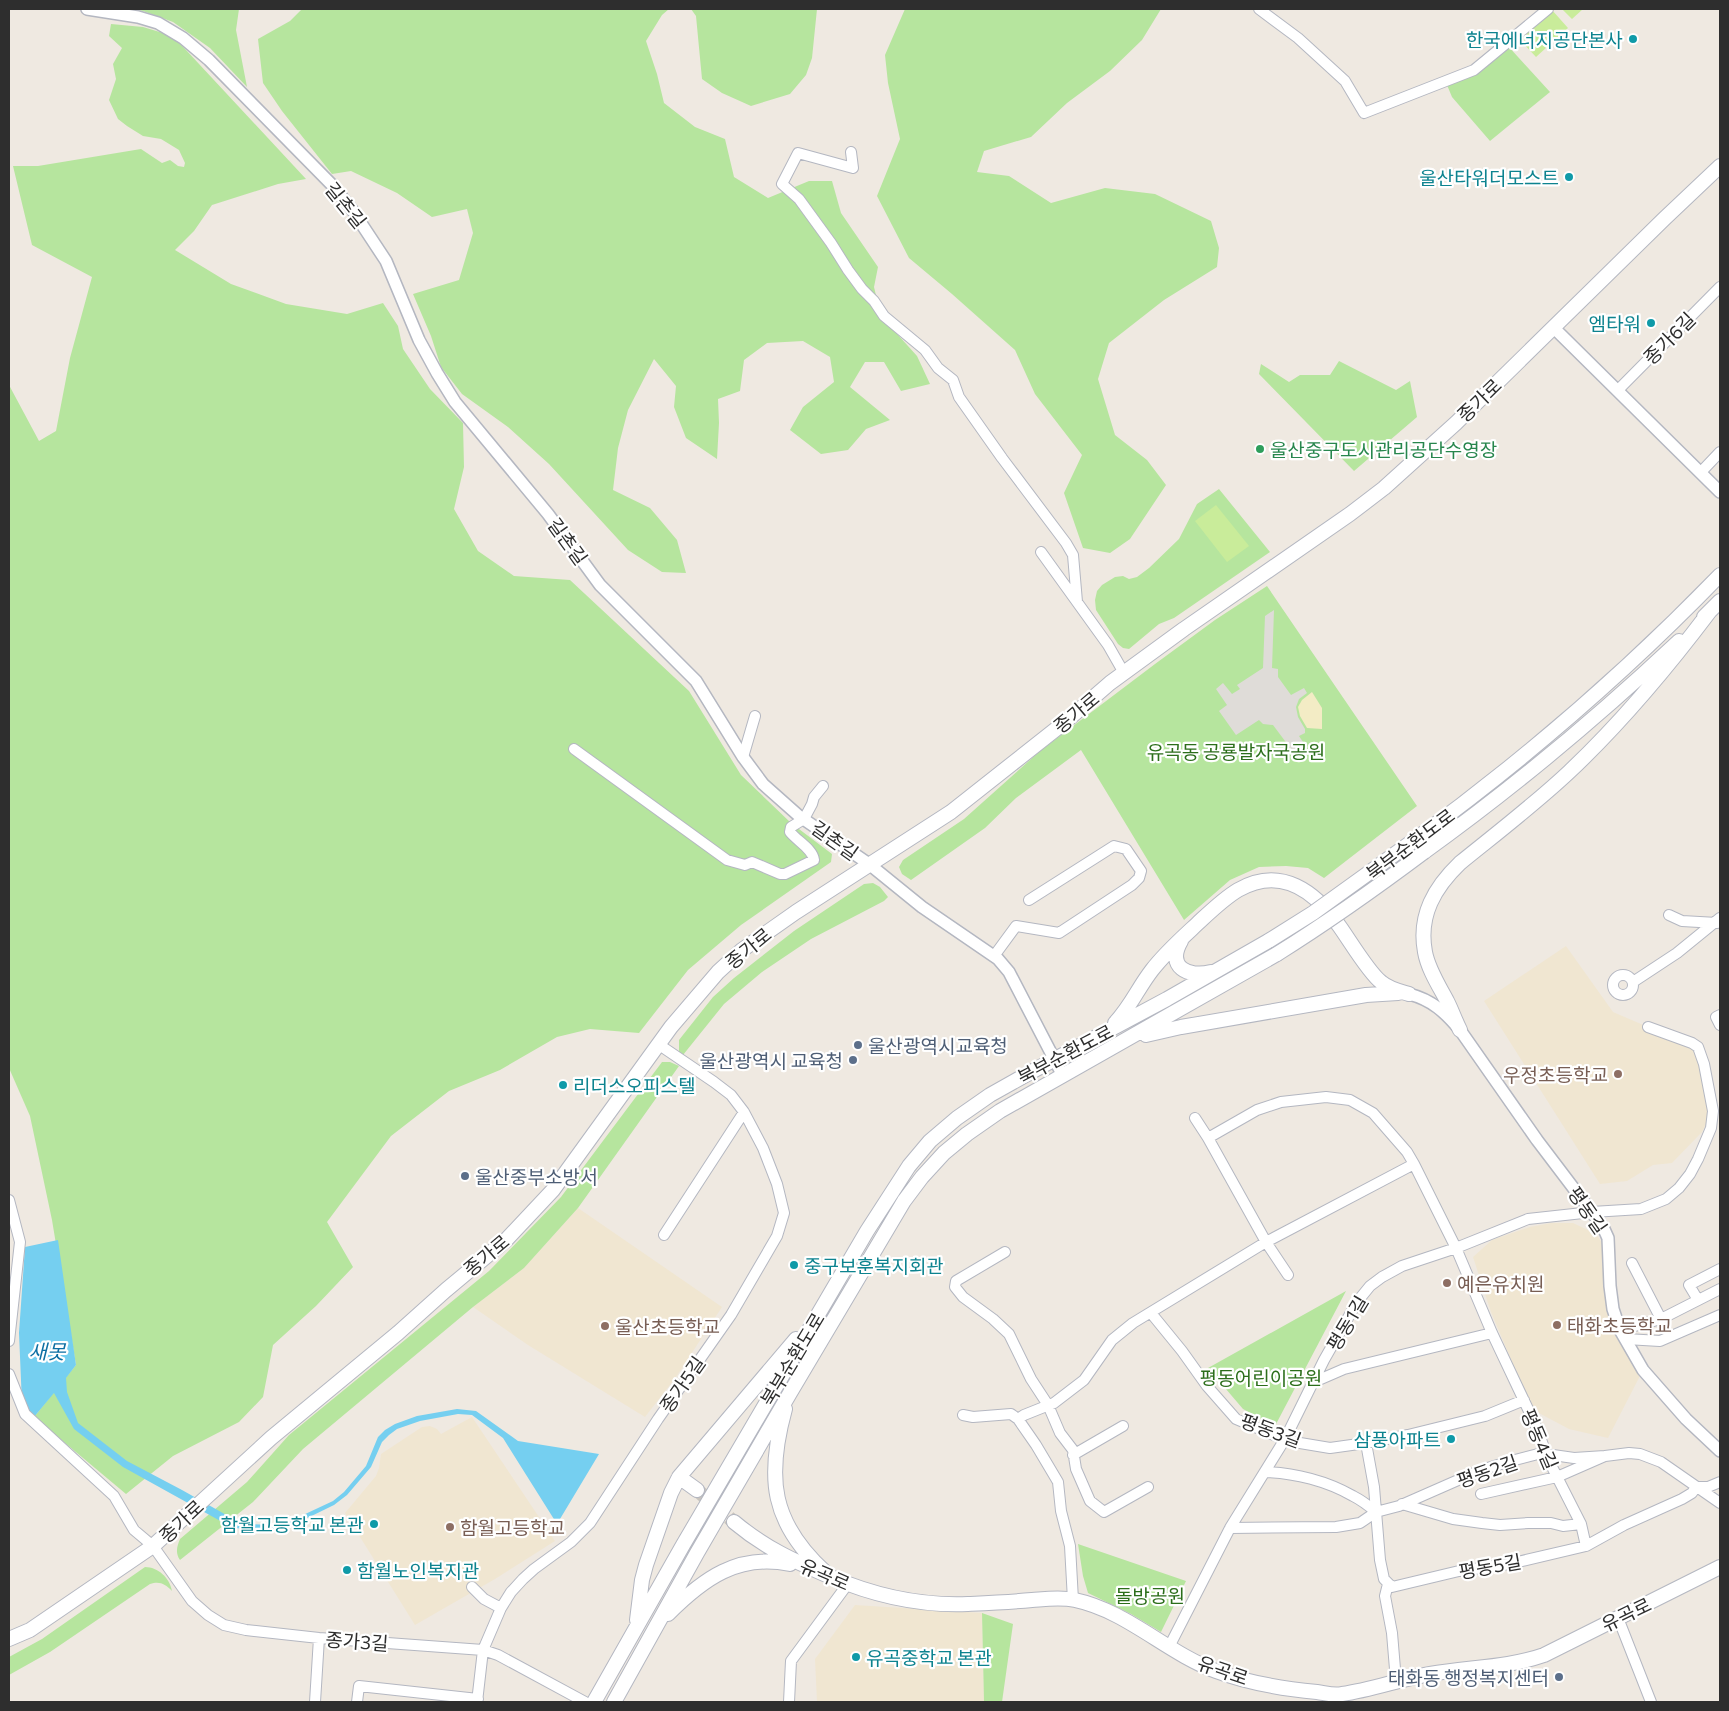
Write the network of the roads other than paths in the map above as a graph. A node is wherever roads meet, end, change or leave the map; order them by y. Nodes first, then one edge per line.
1 (87, 9) edge
2 (1259, 9) edge
3 (1548, 9) edge
4 (851, 152) dead end
5 (1720, 166) edge
6 (1720, 287) edge
7 (1554, 328) junction
8 (1618, 390) junction
9 (1720, 452) edge
10 (1701, 472) junction
11 (1720, 492) edge
12 (1041, 552) dead end
13 (1720, 575) edge
14 (1077, 602) junction
15 (1715, 606) edge
16 (1124, 673) junction
17 (755, 716) dead end
18 (574, 749) dead end
19 (743, 757) junction
20 (824, 786) dead end
21 (804, 819) junction
22 (869, 864) junction
23 (1029, 900) dead end
24 (1669, 915) dead end
25 (1037, 921) dead end
26 (1718, 922) edge
27 (1027, 928) junction
28 (1184, 936) junction
29 (994, 956) junction
30 (1217, 971) junction
31 (1634, 982) dead end
32 (1409, 994) junction
33 (1720, 1015) edge
34 (1720, 1025) edge
35 (1648, 1027) dead end
36 (1460, 1030) junction
37 (1100, 1035) junction
38 (1122, 1043) junction
39 (658, 1044) junction
40 (1054, 1059) junction
41 (1063, 1076) junction
42 (744, 1112) junction
43 (1196, 1118) dead end
44 (1720, 1118) edge
45 (1711, 1128) junction
46 (1208, 1138) junction
47 (1414, 1164) junction
48 (9, 1200) edge
49 (1592, 1212) junction
50 (664, 1235) dead end
51 (1266, 1242) junction
52 (1456, 1248) junction
53 (1005, 1252) dead end
54 (1632, 1263) dead end
55 (1720, 1269) edge
56 (1288, 1275) dead end
57 (1720, 1289) edge
58 (1698, 1300) junction
59 (822, 1308) junction
60 (1151, 1313) junction
61 (1720, 1315) edge
62 (1661, 1319) junction
63 (1492, 1333) junction
64 (1623, 1335) junction
65 (9, 1341) edge
66 (9, 1374) edge
67 (1314, 1382) junction
68 (790, 1393) junction
69 (1524, 1400) junction
70 (1048, 1405) junction
71 (963, 1415) dead end
72 (1018, 1419) junction
73 (1123, 1426) dead end
74 (1285, 1439) junction
75 (1366, 1443) junction
76 (1720, 1451) edge
77 (1546, 1454) junction
78 (1074, 1455) junction
79 (1605, 1456) junction
80 (1266, 1472) junction
81 (679, 1477) junction
82 (1557, 1477) junction
83 (1720, 1482) edge
84 (1148, 1487) dead end
85 (1696, 1487) junction
86 (697, 1490) tunnel mouth
87 (1481, 1494) dead end
88 (1720, 1503) edge
89 (1402, 1504) junction
90 (1376, 1512) junction
91 (734, 1522) tunnel mouth
92 (1581, 1524) junction
93 (1230, 1528) junction
94 (153, 1546) junction
95 (1586, 1546) junction
96 (1720, 1567) edge
97 (806, 1568) junction
98 (830, 1577) junction
99 (1388, 1584) junction
100 (847, 1585) junction
101 (472, 1587) dead end
102 (1073, 1600) junction
103 (501, 1608) junction
104 (1618, 1618) junction
105 (657, 1625) junction
106 (636, 1628) junction
107 (319, 1638) junction
108 (9, 1639) edge
109 (1169, 1647) junction
110 (483, 1650) junction
111 (1396, 1681) junction
112 (418, 1698) edge
113 (477, 1701) edge
114 (315, 1702) edge
115 (357, 1702) edge
116 (585, 1702) edge
117 (594, 1702) edge
118 (614, 1702) edge
119 (789, 1702) edge
120 (1651, 1702) edge

1 - 19 street, 길촌길
2 - 3 street
4 - 14 street
5 - 7 main road, 종가로
6 - 8 street, 종가6길
7 - 8 street
7 - 16 main road, 종가로
8 - 10 street
9 - 10 street
10 - 11 street
12 - 14 street
13 - 30 main road, 북부순환도로, bridge
14 - 16 street
15 - 36 main road
15 - 38 main road, 북부순환도로, bridge
16 - 22 main road, 종가로
17 - 19 street
18 - 21 street
19 - 21 street, 길촌길
20 - 21 street
21 - 22 street, 길촌길
22 - 29 street, 길촌길
22 - 39 main road, 종가로
23 - 27 street
24 - 26 street
25 - 27 street
26 - 31 street
27 - 29 street
28 - 30 main road
28 - 32 main road
28 - 37 main road
29 - 40 street, 길촌길
30 - 37 main road, 북부순환도로
32 - 36 street, 평동길
32 - 38 main road
33 - 34 street
35 - 45 street
36 - 49 street, 평동길
37 - 40 main road, 북부순환도로
38 - 41 main road, 북부순환도로
39 - 42 street, 종가5길
39 - 94 main road, 종가로
40 - 41 street, 길촌길
40 - 59 main road, 북부순환도로
41 - 68 main road, 북부순환도로
42 - 50 street
42 - 103 street, 종가5길
43 - 46 street
44 - 45 street
45 - 49 street, 평동1길
46 - 47 street, 평동4길
46 - 51 street
47 - 51 street
47 - 52 street, 평동4길
48 - 65 street
49 - 52 street, 평동1길
49 - 64 street, 평동길
51 - 56 street
51 - 60 street
52 - 63 street, 평동4길
52 - 67 street, 평동1길
53 - 70 street
54 - 62 street
55 - 58 street
57 - 58 street
58 - 62 street
59 - 81 main road
59 - 106 main road, 북부순환도로
60 - 70 street
60 - 74 street, 평동3길
61 - 64 street
62 - 64 street
63 - 67 street
63 - 69 street, 평동4길
64 - 76 street, 평동길
66 - 94 street, 종가3길
67 - 74 street, 평동1길
68 - 98 main road
68 - 105 main road, 북부순환도로
69 - 75 street, 평동3길
69 - 77 street, 평동4길
70 - 72 street
70 - 78 street
71 - 72 street
72 - 102 street
73 - 78 street
74 - 75 street, 평동3길
74 - 80 street, 평동1길
75 - 90 street
77 - 79 street, 평동2길
77 - 82 street, 평동4길
77 - 89 street, 평동2길
78 - 84 street
79 - 82 street, 평동2길
79 - 85 street, 평동2길
80 - 90 street
80 - 93 street, 평동1길
81 - 86 main road
81 - 106 main road
82 - 87 street, 평동2길
82 - 92 street, 평동4길
83 - 85 street, 평동5길
85 - 88 street, 평동2길
85 - 95 street, 평동5길
89 - 90 street, 평동2길
89 - 92 street, 평동2길
90 - 93 street, 평동2길
90 - 99 street
91 - 97 main road, 유곡로
92 - 95 street, 평동4길
93 - 109 street, 평동1길
94 - 107 street, 종가3길
94 - 108 main road, 종가로
95 - 99 street, 평동5길
96 - 104 main road, 유곡로
97 - 98 main road, 유곡로
97 - 105 main road
98 - 100 main road, 유곡로
99 - 111 street
100 - 102 main road, 유곡로
100 - 119 street
101 - 103 street
102 - 109 main road, 유곡로
103 - 110 street, 종가5길
104 - 111 main road, 유곡로
104 - 120 street
105 - 118 main road, 북부순환도로
106 - 117 main road, 북부순환도로
107 - 110 street, 종가3길
107 - 114 street
109 - 111 main road, 유곡로
110 - 113 street, 종가5길
110 - 116 street, 종가3길
112 - 113 street
112 - 115 street

